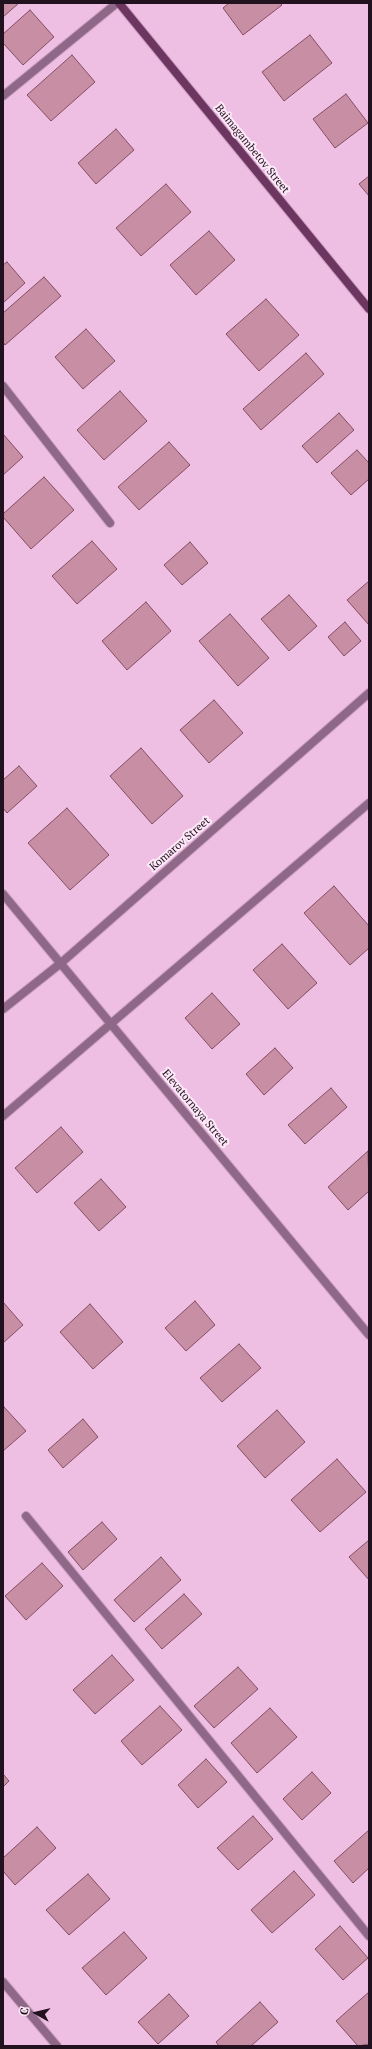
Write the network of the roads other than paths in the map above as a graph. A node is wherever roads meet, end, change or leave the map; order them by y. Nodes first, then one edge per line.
1 (118, 3) edge
2 (3, 96) edge
3 (369, 309) edge
4 (3, 386) edge
5 (110, 523) dead end
6 (369, 693) edge
7 (369, 803) edge
8 (3, 894) edge
9 (60, 963) junction
10 (3, 1010) edge
11 (111, 1024) junction
12 (3, 1116) edge
13 (369, 1335) edge
14 (26, 1516) dead end
15 (369, 1936) edge
16 (3, 1982) edge
17 (57, 2046) edge

1 - 2 street
1 - 3 main road, Baimagambetov Street
4 - 5 street
6 - 9 street, Komarov Street
7 - 11 street
8 - 9 street, Elevatornaya Street
9 - 10 street, Komarov Street
9 - 11 street, Elevatornaya Street
11 - 12 street
11 - 13 street, Elevatornaya Street
14 - 15 street
16 - 17 street

